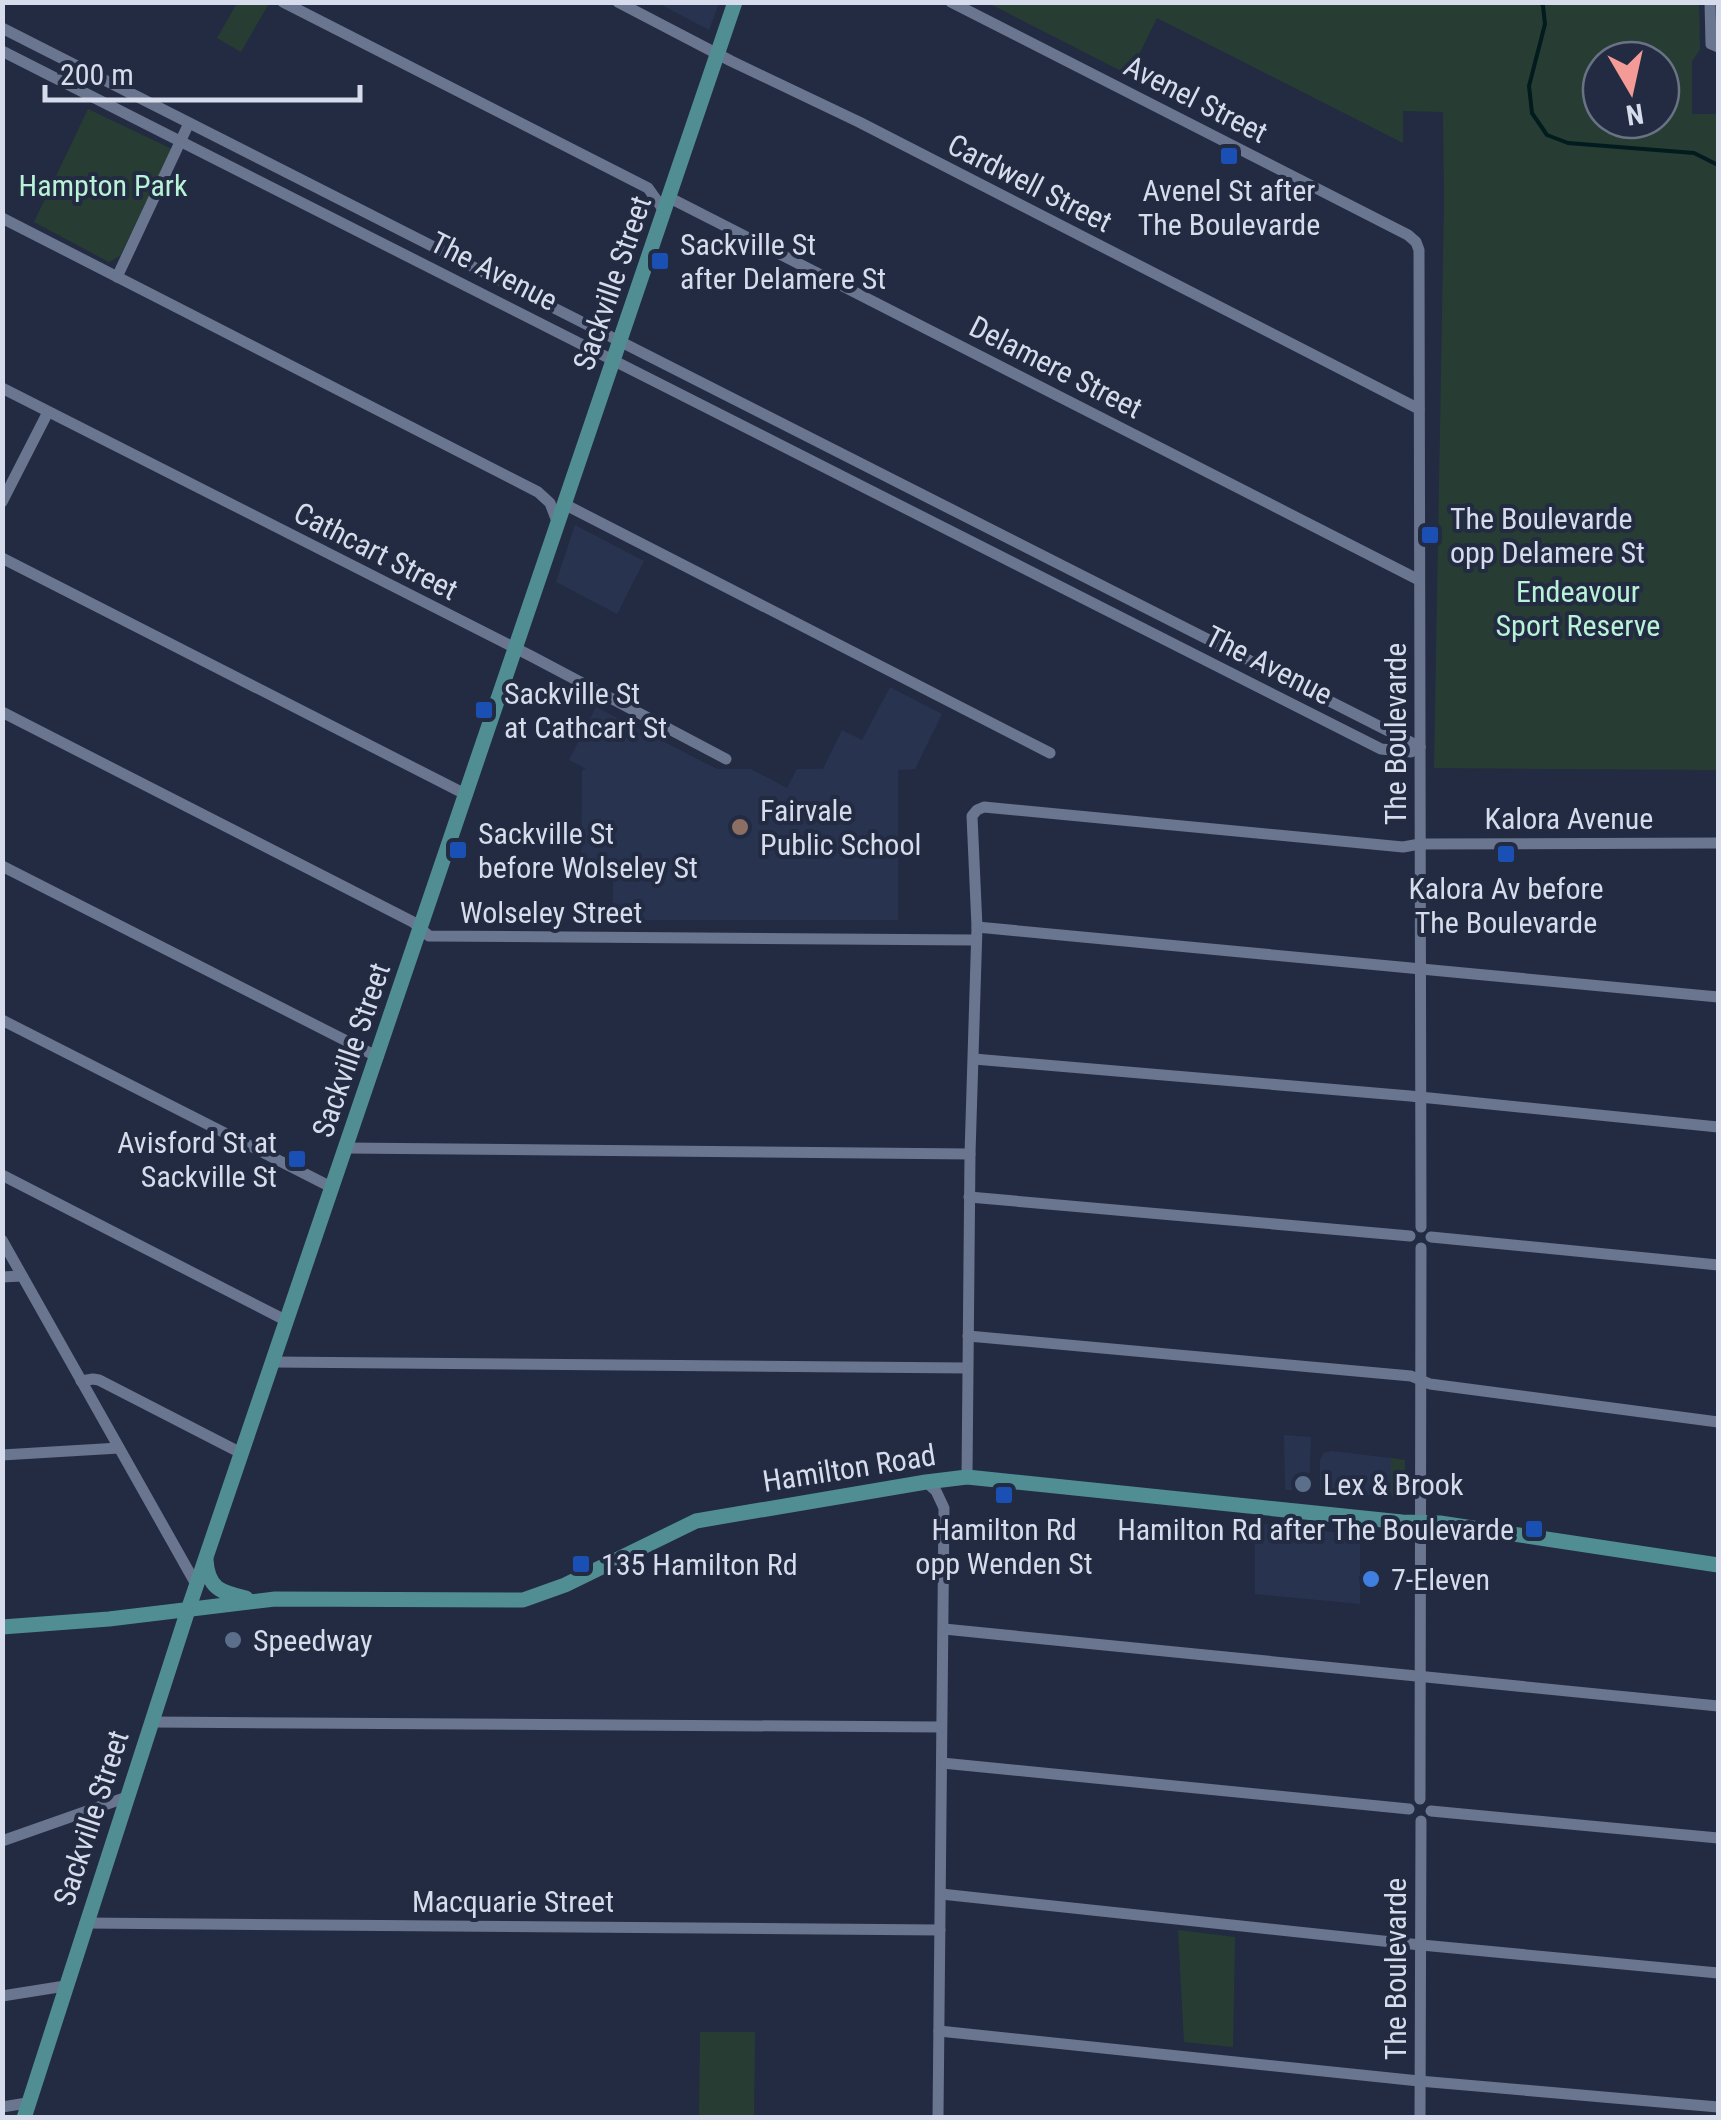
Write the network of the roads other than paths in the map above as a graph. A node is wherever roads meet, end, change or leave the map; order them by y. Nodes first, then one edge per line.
1 (283, 2) edge
2 (618, 2) edge
3 (736, 2) edge
4 (951, 2) edge
5 (1710, 2) edge
6 (2, 28) edge
7 (1715, 46) edge
8 (2, 50) edge
9 (718, 54) junction
10 (190, 123) junction
11 (181, 141) junction
12 (675, 180) junction
13 (648, 188) junction
14 (668, 205) junction
15 (2, 218) edge
16 (1416, 242) joint
17 (117, 276) junction
18 (621, 342) junction
19 (615, 360) junction
20 (2, 388) edge
21 (1419, 409) junction
22 (48, 412) junction
23 (573, 484) junction
24 (538, 492) junction
25 (2, 502) edge
26 (566, 506) junction
27 (558, 526) junction
28 (2, 558) edge
29 (1419, 580) junction
30 (516, 650) junction
31 (2, 712) edge
32 (1420, 747) junction
33 (1050, 753) dead end
34 (726, 759) dead end
35 (467, 795) junction
36 (1718, 843) edge
37 (1420, 844) junction
38 (2, 866) edge
39 (420, 930) junction
40 (976, 933) junction
41 (1421, 968) junction
42 (1718, 997) edge
43 (2, 1020) edge
44 (378, 1057) junction
45 (974, 1060) junction
46 (1420, 1098) junction
47 (1718, 1126) edge
48 (346, 1148) junction
49 (970, 1154) junction
50 (2, 1175) edge
51 (333, 1188) junction
52 (969, 1197) junction
53 (1421, 1226) junction
54 (1410, 1236) junction
55 (1432, 1238) junction
56 (2, 1240) edge
57 (1421, 1248) junction
58 (1718, 1265) edge
59 (22, 1276) junction
60 (2, 1277) edge
61 (287, 1321) junction
62 (968, 1336) junction
63 (273, 1362) junction
64 (967, 1368) junction
65 (1420, 1380) junction
66 (81, 1381) junction
67 (1718, 1422) edge
68 (119, 1448) junction
69 (242, 1453) junction
70 (2, 1455) edge
71 (964, 1478) junction
72 (926, 1482) junction
73 (944, 1508) junction
74 (1421, 1523) junction
75 (206, 1559) junction
76 (1718, 1565) edge
77 (197, 1586) junction
78 (275, 1599) junction
79 (188, 1610) junction
80 (2, 1627) edge
81 (944, 1629) junction
82 (1421, 1678) junction
83 (1718, 1706) edge
84 (152, 1722) junction
85 (941, 1726) junction
86 (942, 1763) junction
87 (127, 1797) junction
88 (1420, 1799) junction
89 (1410, 1809) junction
90 (1431, 1811) junction
91 (1421, 1821) junction
92 (1718, 1838) edge
93 (2, 1841) edge
94 (941, 1894) junction
95 (85, 1923) junction
96 (940, 1930) junction
97 (1420, 1945) junction
98 (1718, 1973) edge
99 (65, 1986) junction
100 (2, 1996) edge
101 (939, 2030) junction
102 (1419, 2081) junction
103 (1718, 2106) edge
104 (2, 2107) edge
105 (26, 2110) edge
106 (938, 2118) edge
107 (1420, 2118) edge

1 - 13 street, Delamere Street
2 - 9 street, Cardwell Street
3 - 9 main road, Sackville Street
4 - 16 street, Avenel Street
5 - 7 street
6 - 10 street, The Avenue
8 - 11 street, The Avenue
9 - 12 main road, Sackville Street
9 - 21 street, Cardwell Street
10 - 11 street
10 - 18 street, The Avenue
11 - 17 street
11 - 19 street, The Avenue
12 - 13 street
12 - 14 main road, Sackville Street
13 - 14 street, Delamere Street
14 - 18 main road, Sackville Street
14 - 29 street, Delamere Street
15 - 17 street
16 - 21 street, The Boulevarde
17 - 24 street
18 - 19 main road, Sackville Street
18 - 32 street, The Avenue
19 - 23 main road, Sackville Street
19 - 32 street, The Avenue
20 - 22 street, Cathcart Street
21 - 29 street, The Boulevarde
22 - 25 street
22 - 30 street, Cathcart Street
23 - 24 street
23 - 26 main road, Sackville Street
24 - 27 street
26 - 27 main road, Sackville Street
26 - 33 street
27 - 30 main road, Sackville Street
28 - 35 street
29 - 32 street, The Boulevarde
30 - 34 street, Cathcart Street
30 - 35 main road, Sackville Street
31 - 39 street, Wolseley Street
32 - 37 street, The Boulevarde
35 - 39 main road, Sackville Street
36 - 37 street, Kalora Avenue
37 - 40 street, Kalora Avenue
37 - 41 street, The Boulevarde
38 - 44 street
39 - 40 street, Wolseley Street
39 - 44 main road, Sackville Street
40 - 41 street, Wolseley Street
40 - 45 street
41 - 42 street, Wolseley Street
41 - 46 street, The Boulevarde
43 - 51 street
44 - 48 main road, Sackville Street
45 - 46 street
45 - 49 street
46 - 47 street
46 - 53 street, The Boulevarde
48 - 49 street
48 - 51 main road, Sackville Street
49 - 52 street
50 - 61 street
51 - 61 main road, Sackville Street
52 - 54 street
52 - 62 street
53 - 54 street
53 - 55 street
54 - 57 street
55 - 57 street
55 - 58 street
56 - 59 street
57 - 65 street
59 - 60 street
59 - 66 street
61 - 63 main road, Sackville Street
62 - 64 street
62 - 65 street
63 - 64 street
63 - 69 main road, Sackville Street
64 - 71 street
65 - 67 street
65 - 74 street
66 - 68 street
66 - 69 street
68 - 70 street
68 - 77 street
69 - 75 main road, Sackville Street
71 - 72 main road, Hamilton Road
71 - 73 street
71 - 74 main road, Hamilton Road
72 - 73 street
72 - 78 main road, Hamilton Road
73 - 81 street
74 - 76 main road, Hamilton Road
74 - 82 street
75 - 77 main road, Sackville Street
75 - 78 main road
77 - 79 main road, Sackville Street
78 - 79 main road, Hamilton Road
79 - 80 main road, Hamilton Road
79 - 84 main road, Sackville Street
81 - 82 street
81 - 85 street
82 - 83 street
82 - 88 street
84 - 85 street
84 - 87 main road, Sackville Street
85 - 86 street
86 - 89 street
86 - 94 street
87 - 93 street
87 - 95 main road, Sackville Street
88 - 89 street
88 - 90 street
89 - 91 street
90 - 91 street
90 - 92 street
91 - 97 street, The Boulevarde
94 - 96 street
94 - 97 street
95 - 96 street, Macquarie Street
95 - 99 main road, Sackville Street
96 - 101 street
97 - 98 street
97 - 102 street, The Boulevarde
99 - 100 street
99 - 105 main road, Sackville Street
101 - 102 street
101 - 106 street
102 - 103 street
102 - 107 street, The Boulevarde
104 - 105 street

